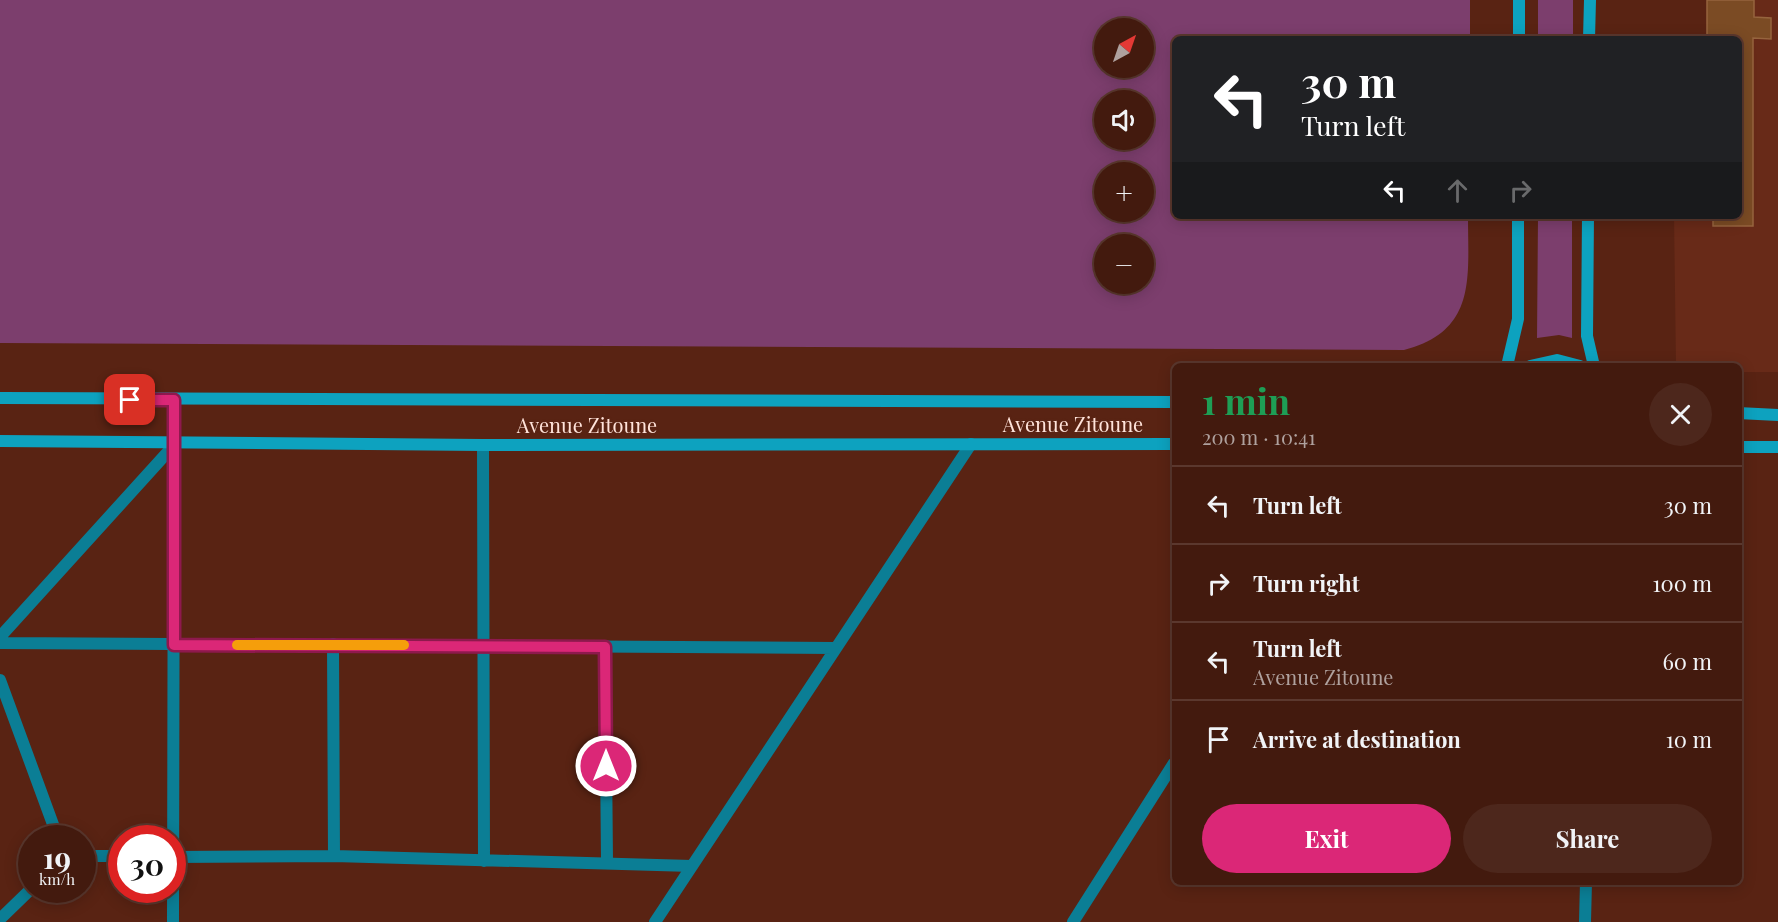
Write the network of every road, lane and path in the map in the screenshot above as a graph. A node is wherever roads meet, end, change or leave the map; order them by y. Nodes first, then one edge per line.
1 (1519, 0) edge
2 (1590, 0) edge
3 (1519, 36) edge
4 (1589, 36) edge
5 (1518, 219) edge
6 (1588, 219) edge
7 (1508, 363) edge
8 (1544, 363) edge
9 (1568, 363) edge
10 (1593, 363) edge
11 (0, 398) edge
12 (174, 400) junction
13 (1172, 402) edge
14 (1742, 413) edge
15 (1778, 416) edge
16 (0, 441) edge
17 (174, 444) junction
18 (971, 444) junction
19 (1172, 444) edge
20 (483, 445) junction
21 (1742, 447) edge
22 (1778, 447) edge
23 (0, 637) edge
24 (0, 644) edge
25 (333, 644) junction
26 (174, 645) junction
27 (485, 647) junction
28 (605, 647) junction
29 (834, 648) junction
30 (0, 680) edge
31 (1172, 766) edge
32 (53, 825) edge
33 (173, 825) edge
34 (334, 856) junction
35 (186, 857) edge
36 (484, 861) junction
37 (607, 861) junction
38 (692, 866) junction
39 (1586, 885) edge
40 (18, 902) edge
41 (173, 903) edge
42 (0, 919) edge
43 (173, 922) edge
44 (656, 922) edge
45 (1073, 922) edge
46 (1585, 922) edge

1 - 3 main road
2 - 4 main road
5 - 7 main road
6 - 10 main road
8 - 9 main road
11 - 12 main road, Avenue Zitoune
12 - 13 main road, Avenue Zitoune
12 - 17 street
14 - 15 main road
16 - 17 main road, Avenue Zitoune
17 - 20 main road, Avenue Zitoune
17 - 23 street
17 - 26 street
18 - 19 main road, Avenue Zitoune
18 - 20 main road, Avenue Zitoune
18 - 29 street
20 - 27 street
21 - 22 main road
24 - 26 street
25 - 26 street
25 - 27 street
25 - 34 street
26 - 33 street
27 - 28 street
27 - 36 street
28 - 29 street
28 - 37 street
29 - 38 street
30 - 32 street
31 - 45 street
34 - 35 street
34 - 36 street
36 - 37 street
37 - 38 street
38 - 44 street
39 - 46 street
40 - 42 street
41 - 43 street

